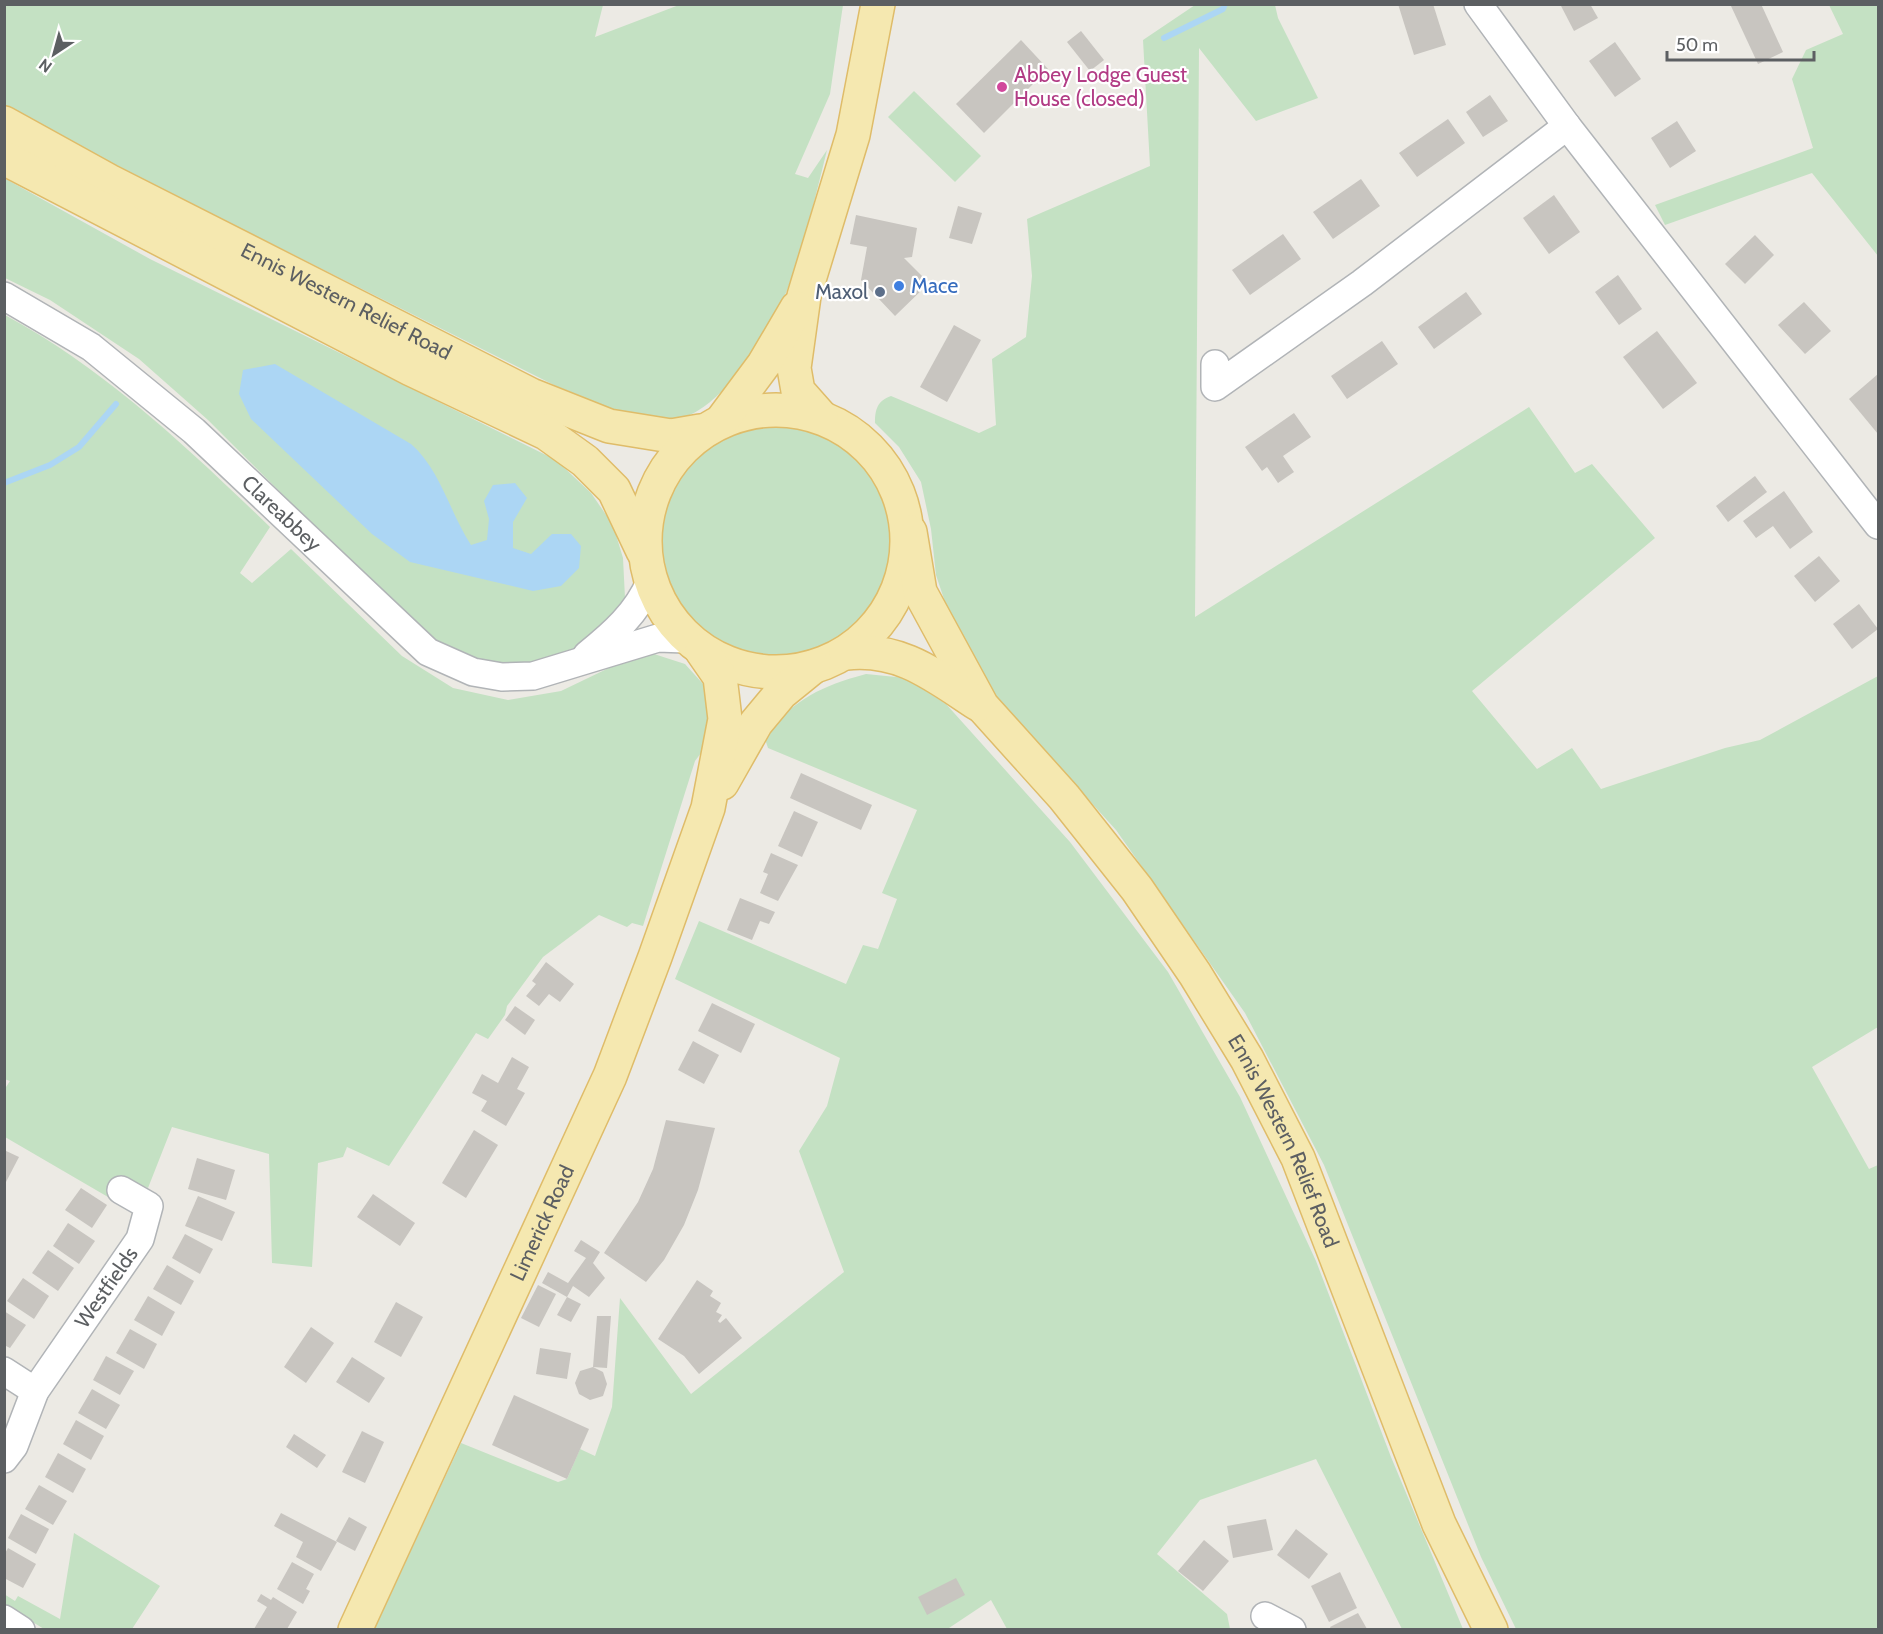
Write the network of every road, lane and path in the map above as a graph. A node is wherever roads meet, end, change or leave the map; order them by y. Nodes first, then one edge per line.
1 (878, 4) edge
2 (1478, 4) edge
3 (4, 123) edge
4 (1567, 126) junction
5 (4, 158) edge
6 (4, 296) edge
7 (804, 296) junction
8 (1215, 364) dead end
9 (821, 417) junction
10 (711, 425) junction
11 (1878, 525) edge
12 (910, 532) junction
13 (646, 566) junction
14 (694, 645) junction
15 (846, 653) junction
16 (575, 665) junction
17 (813, 667) junction
18 (982, 706) junction
19 (708, 808) junction
20 (121, 1190) dead end
21 (4, 1371) edge
22 (35, 1391) junction
23 (4, 1459) edge
24 (1265, 1616) dead end
25 (4, 1619) edge
26 (21, 1629) edge
27 (355, 1629) edge
28 (1292, 1629) edge
29 (1491, 1629) edge

1 - 7 main road
2 - 4 street
3 - 10 main road, Ennis Western Relief Road
4 - 8 street
4 - 11 street
5 - 13 main road, Ennis Western Relief Road
6 - 16 street, Clareabbey
7 - 9 main road
7 - 10 main road
9 - 10 main road, Ennis Western Relief Road
9 - 12 main road
10 - 13 main road
12 - 15 main road
12 - 18 main road, Ennis Western Relief Road
13 - 14 main road, Ennis Western Relief Road
13 - 16 street, Clareabbey
14 - 16 street, Clareabbey
14 - 17 main road
14 - 19 main road, Ennis Western Relief Road
15 - 17 main road
15 - 18 main road, Ennis Western Relief Road
17 - 19 main road
18 - 29 main road, Ennis Western Relief Road
19 - 27 main road, Limerick Road
20 - 22 street, Westfields
21 - 22 street
22 - 23 street, Westfields
24 - 28 street
25 - 26 street

